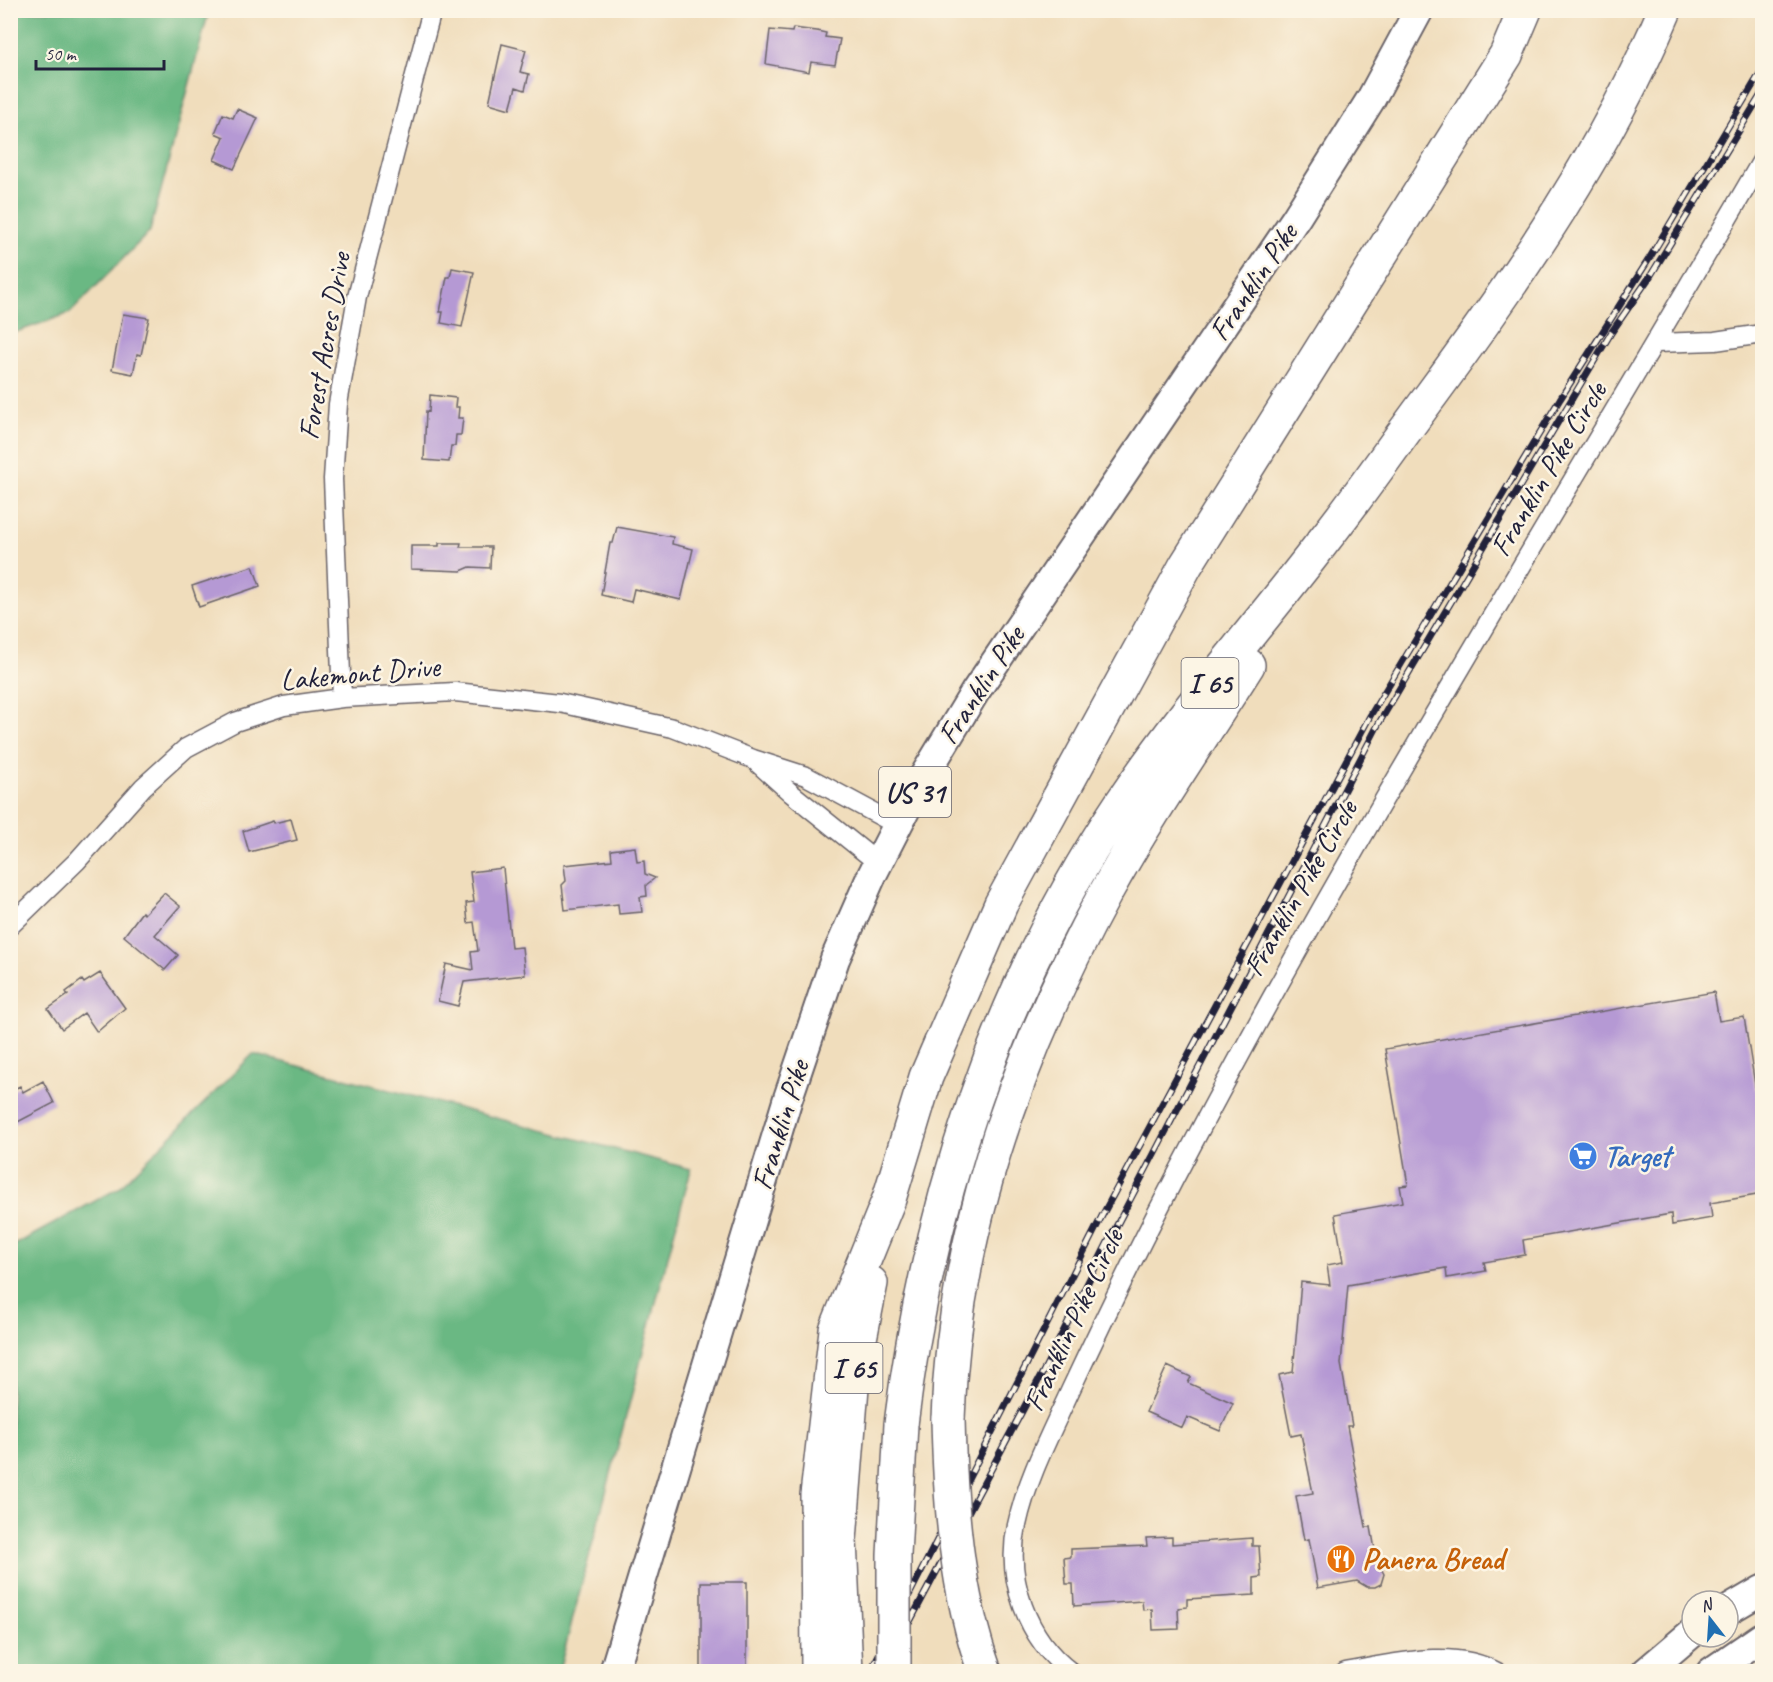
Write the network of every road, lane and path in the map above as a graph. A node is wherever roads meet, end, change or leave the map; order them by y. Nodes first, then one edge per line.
1 (432, 10) edge
2 (1419, 10) edge
3 (1525, 10) edge
4 (1665, 10) edge
5 (1762, 160) edge
6 (1762, 334) edge
7 (1656, 343) junction
8 (1326, 538) junction
9 (342, 698) junction
10 (753, 759) junction
11 (897, 825) junction
12 (878, 863) junction
13 (10, 926) edge
14 (827, 1539) junction
15 (1762, 1590) edge
16 (1740, 1603) edge
17 (1762, 1637) edge
18 (1680, 1643) edge
19 (614, 1671) edge
20 (818, 1671) edge
21 (846, 1671) edge
22 (894, 1671) edge
23 (985, 1671) edge
24 (1071, 1671) edge
25 (1345, 1671) edge
26 (1497, 1671) edge
27 (1646, 1671) edge
28 (1711, 1671) edge

1 - 9 street, Forest Acres Drive
2 - 11 main road, Franklin Pike / US 31
3 - 14 highway, I 65
4 - 8 highway, I 65
5 - 7 street, Franklin Pike Circle
6 - 7 street
7 - 24 street, Franklin Pike Circle
8 - 22 highway, I 65, bridge
8 - 23 highway, bridge
9 - 10 street, Lakemont Drive
9 - 13 street, Lakemont Drive
10 - 11 street, Lakemont Drive
10 - 12 street, Lakemont Drive
11 - 12 main road, Franklin Pike / US 31
12 - 19 main road, Franklin Pike / US 31
14 - 20 highway
14 - 21 highway
15 - 16 main road
17 - 28 main road
18 - 27 main road
25 - 26 street

